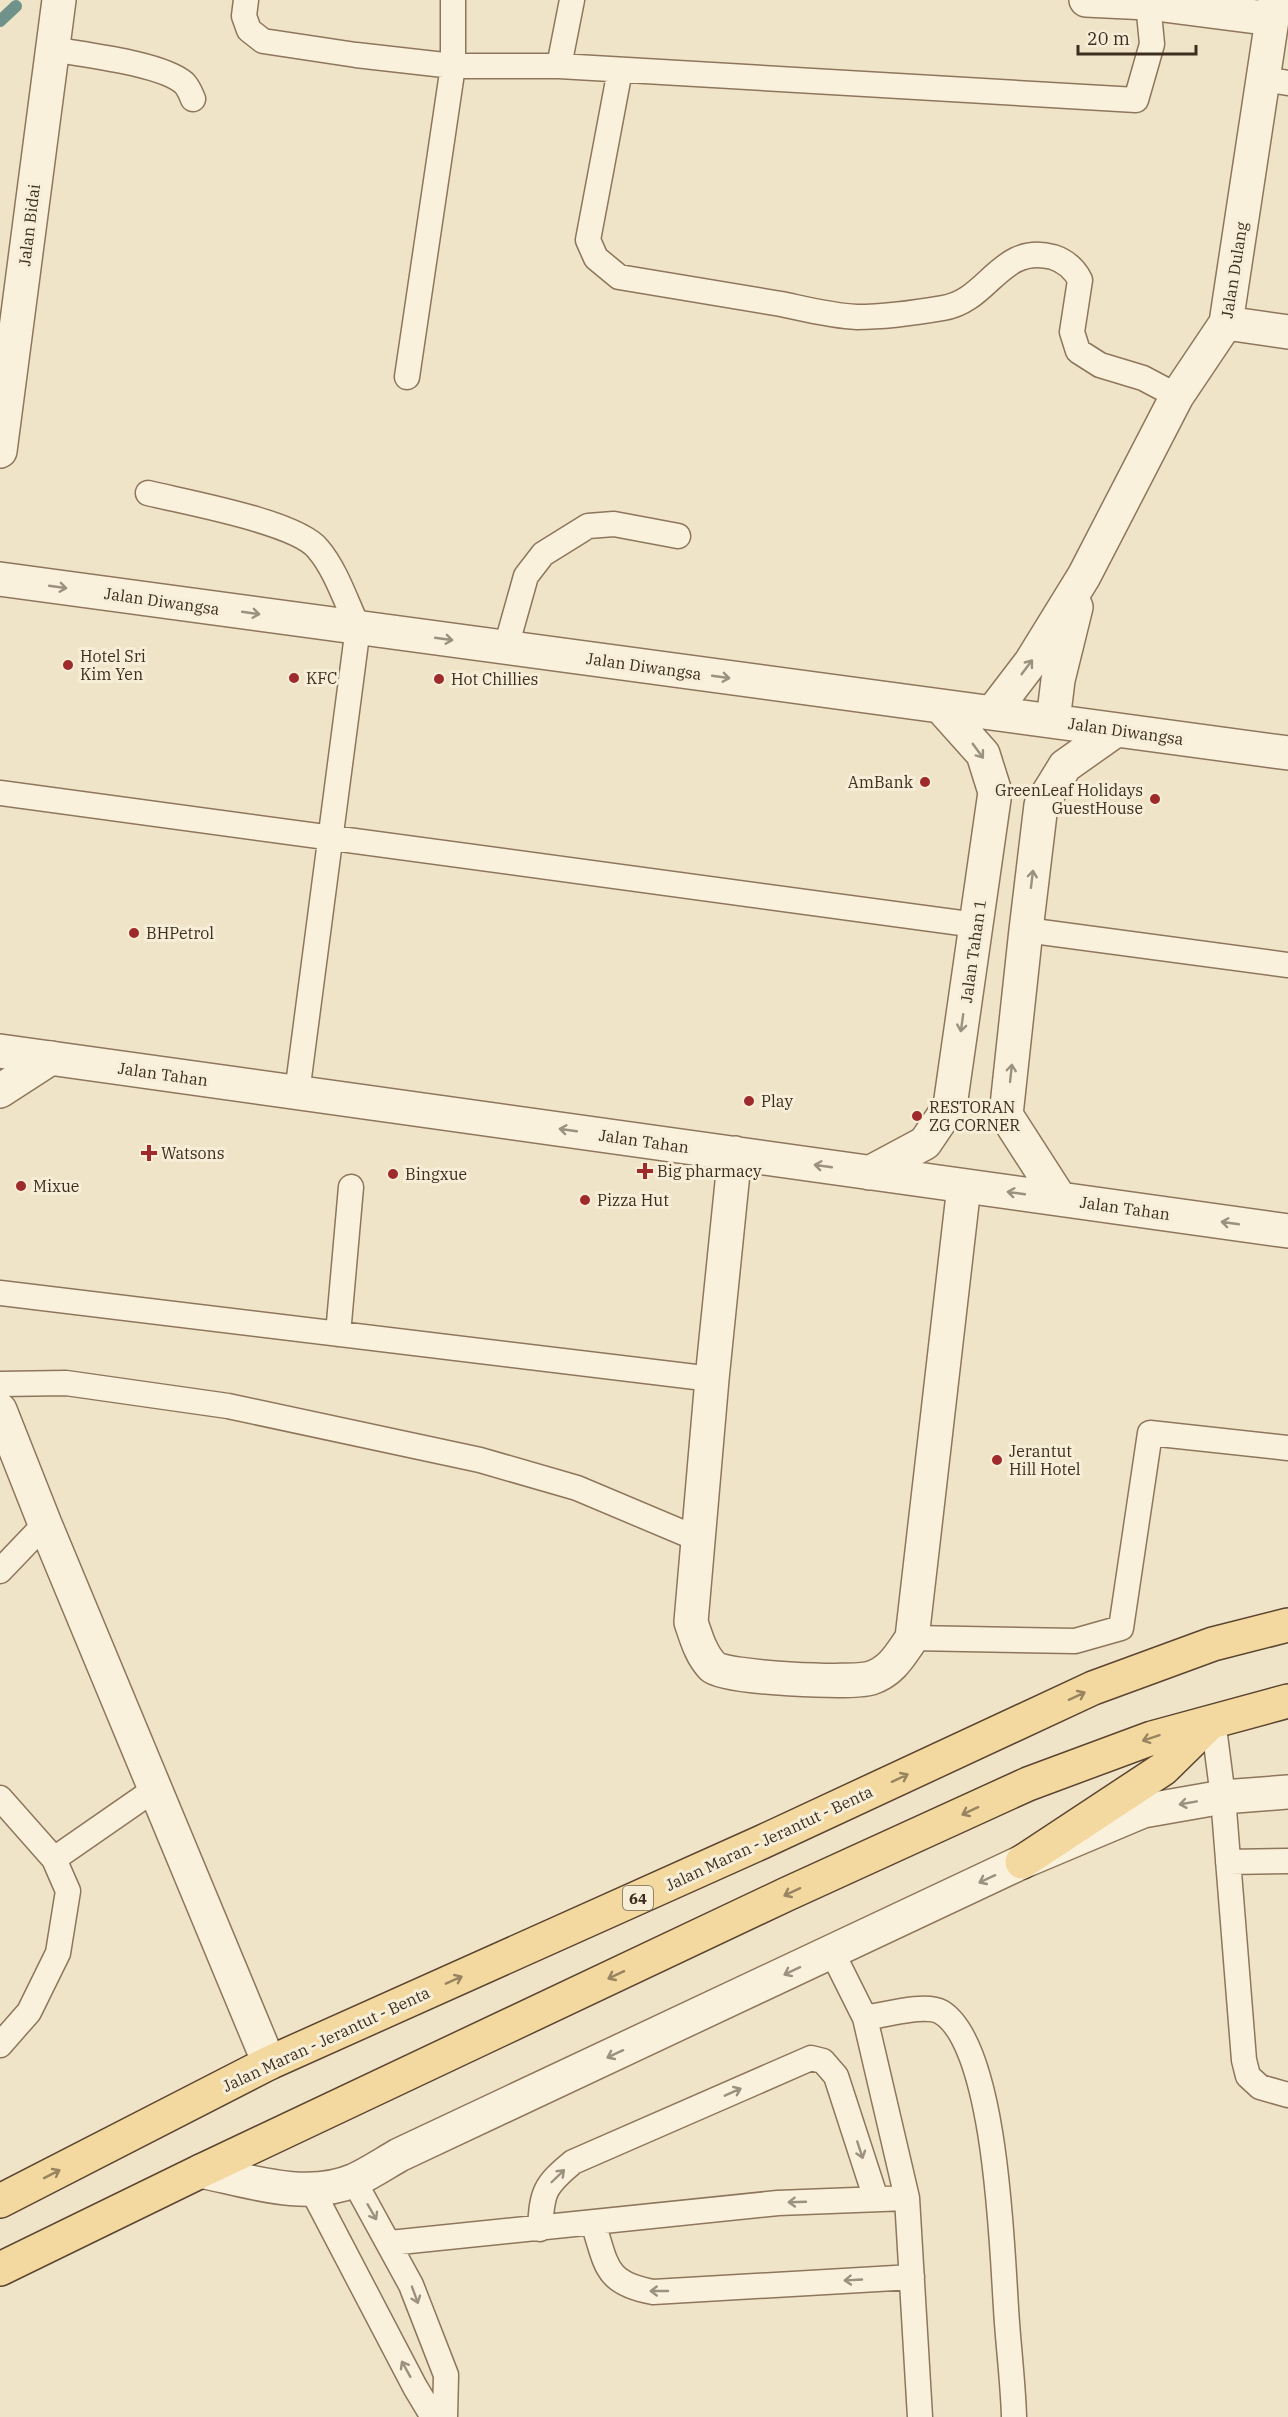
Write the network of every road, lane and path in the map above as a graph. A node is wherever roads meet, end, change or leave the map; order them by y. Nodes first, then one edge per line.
1 (59, 0) edge
2 (246, 0) edge
3 (453, 0) edge
4 (572, 0) edge
5 (1086, 0) edge
6 (1149, 3) junction
7 (1273, 10) edge
8 (52, 49) junction
9 (453, 66) junction
10 (559, 66) junction
11 (620, 70) junction
12 (1276, 81) edge
13 (194, 99) dead end
14 (1227, 323) junction
15 (1288, 332) edge
16 (407, 376) dead end
17 (1177, 396) junction
18 (0, 451) edge
19 (148, 493) dead end
20 (678, 536) dead end
21 (1084, 576) junction
22 (0, 579) edge
23 (358, 627) junction
24 (506, 647) junction
25 (940, 706) junction
26 (992, 713) junction
27 (1053, 722) junction
28 (1116, 730) junction
29 (1288, 753) edge
30 (0, 793) edge
31 (330, 838) junction
32 (976, 925) junction
33 (1026, 930) junction
34 (1288, 966) edge
35 (0, 1051) edge
36 (51, 1059) junction
37 (0, 1091) edge
38 (297, 1093) junction
39 (735, 1154) junction
40 (869, 1173) junction
41 (964, 1186) junction
42 (351, 1187) dead end
43 (1060, 1199) junction
44 (1288, 1231) edge
45 (0, 1293) edge
46 (338, 1334) junction
47 (712, 1379) junction
48 (0, 1384) edge
49 (0, 1410) edge
50 (1288, 1448) edge
51 (45, 1524) junction
52 (698, 1539) junction
53 (0, 1571) edge
54 (1288, 1625) edge
55 (912, 1638) junction
56 (1288, 1701) edge
57 (1214, 1720) junction
58 (155, 1789) junction
59 (1288, 1792) edge
60 (1223, 1797) junction
61 (0, 1798) edge
62 (54, 1859) junction
63 (1288, 1861) edge
64 (1022, 1862) junction
65 (1228, 1862) junction
66 (832, 1952) junction
67 (865, 2018) junction
68 (0, 2045) edge
69 (269, 2063) junction
70 (1288, 2095) edge
71 (201, 2172) junction
72 (354, 2181) junction
73 (312, 2190) junction
74 (907, 2198) junction
75 (876, 2199) junction
76 (0, 2201) edge
77 (593, 2223) junction
78 (540, 2229) junction
79 (390, 2243) junction
80 (0, 2269) edge
81 (912, 2277) junction
82 (438, 2417) edge
83 (445, 2417) edge
84 (920, 2417) edge
85 (1014, 2417) edge

1 - 8 street, Jalan Bidai
2 - 9 lane
3 - 9 lane
4 - 10 lane
5 - 6 street
6 - 7 street
6 - 11 lane
7 - 12 street, Jalan Dulang
8 - 13 lane
8 - 18 street, Jalan Bidai
9 - 10 lane
9 - 16 lane
10 - 11 lane
11 - 17 lane
12 - 14 street, Jalan Dulang
14 - 15 street
14 - 17 street, Jalan Dulang
17 - 21 street, Jalan Dulang
19 - 23 lane
20 - 24 lane
26 -> 21 street, Jalan Dulang
21 - 27 street, Jalan Dulang
22 -> 23 street, Jalan Diwangsa
23 -> 24 street, Jalan Diwangsa
23 - 31 lane
24 -> 25 street, Jalan Diwangsa
25 - 26 street, Jalan Diwangsa
25 -> 32 street, Jalan Tahan 1
26 - 27 street, Jalan Diwangsa
27 - 28 street, Jalan Diwangsa
28 - 29 street, Jalan Diwangsa
33 -> 28 street
30 - 31 lane
31 - 32 lane
31 - 38 lane
32 -> 40 street, Jalan Tahan 1
33 - 34 lane
43 -> 33 street
35 - 36 street, Jalan Tahan
36 - 37 street
36 - 38 street, Jalan Tahan
39 -> 38 street, Jalan Tahan
40 -> 39 street, Jalan Tahan
39 - 47 street
40 - 41 street, Jalan Tahan
43 -> 41 street, Jalan Tahan
41 - 55 street
42 - 46 lane
44 -> 43 street, Jalan Tahan
45 - 46 lane
46 - 47 lane
47 - 52 street
48 - 52 lane
49 - 51 street
50 - 55 lane
51 - 53 lane
51 - 58 street
52 - 55 street
69 -> 54 main road, Jalan Maran - Jerantut - Benta / 64
56 - 57 main road
57 - 60 lane
57 - 64 main road
57 -> 71 main road
58 - 62 lane
58 - 69 street
59 - 60 street
60 -> 64 street
60 - 65 lane
61 - 62 lane
62 - 68 lane
63 - 65 lane
64 -> 66 street
65 - 70 lane
66 - 67 lane
66 -> 72 street
67 - 74 lane
67 - 85 lane
76 -> 69 main road, Jalan Maran - Jerantut - Benta / 64
71 - 73 street
71 - 80 main road
72 - 73 street
72 -> 79 lane
82 -> 73 lane
74 - 75 lane
74 - 81 lane
75 -> 77 lane
78 -> 75 lane
77 - 78 lane
81 -> 77 lane
78 - 79 lane
79 -> 83 lane
81 - 84 lane

